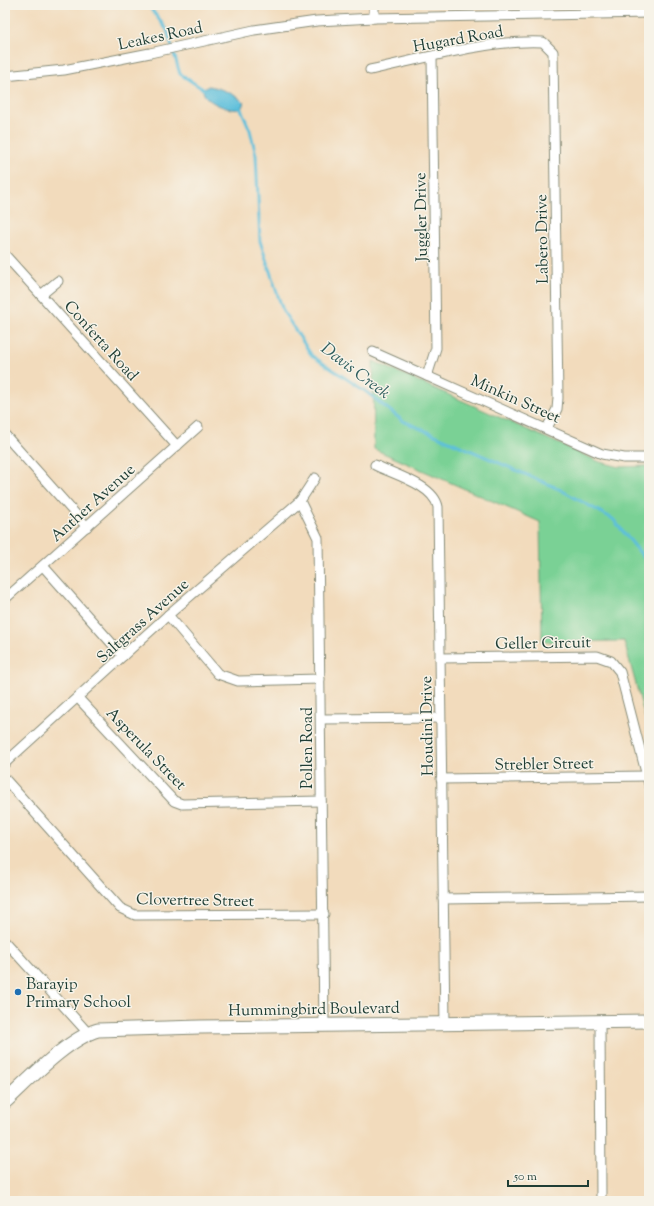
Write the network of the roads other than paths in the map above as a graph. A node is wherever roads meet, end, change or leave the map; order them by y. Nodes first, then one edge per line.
1 (374, 5) edge
2 (649, 13) edge
3 (632, 14) junction
4 (374, 18) junction
5 (649, 19) edge
6 (550, 48) joint
7 (432, 56) junction
8 (370, 70) dead end
9 (5, 76) edge
10 (5, 256) edge
11 (58, 281) dead end
12 (41, 295) junction
13 (373, 352) dead end
14 (427, 376) junction
15 (198, 427) dead end
16 (547, 428) junction
17 (5, 435) edge
18 (177, 446) junction
19 (649, 458) edge
20 (375, 465) dead end
21 (315, 478) dead end
22 (300, 501) junction
23 (87, 527) junction
24 (43, 566) junction
25 (5, 599) edge
26 (168, 615) junction
27 (123, 656) junction
28 (440, 658) junction
29 (320, 679) junction
30 (78, 698) junction
31 (440, 718) junction
32 (321, 719) junction
33 (5, 763) edge
34 (5, 779) edge
35 (441, 779) junction
36 (648, 780) edge
37 (321, 801) junction
38 (649, 896) edge
39 (443, 899) junction
40 (324, 914) junction
41 (5, 941) edge
42 (649, 1021) edge
43 (600, 1022) junction
44 (444, 1024) junction
45 (324, 1026) junction
46 (88, 1033) junction
47 (5, 1102) edge
48 (601, 1201) edge

1 - 4 street
2 - 3 street, Leakes Road
3 - 4 street, Leakes Road
3 - 5 street, Leakes Road
4 - 9 street, Leakes Road
6 - 7 street, Hugard Road
6 - 16 street, Labero Drive
7 - 8 street, Hugard Road
7 - 14 street, Juggler Drive
10 - 12 street, Conferta Road
11 - 12 street
12 - 18 street, Conferta Road
13 - 14 street, Minkin Street
14 - 16 street, Minkin Street
15 - 18 street, Anther Avenue
16 - 19 street, Minkin Street
17 - 23 street
18 - 23 street, Anther Avenue
20 - 28 street, Houdini Drive
21 - 22 street
22 - 26 street, Saltgrass Avenue
22 - 29 street, Pollen Road
23 - 24 street, Anther Avenue
24 - 25 street, Anther Avenue
24 - 27 street
26 - 27 street, Saltgrass Avenue
26 - 29 street
27 - 30 street, Saltgrass Avenue
28 - 31 street, Houdini Drive
28 - 36 street, Geller Circuit
29 - 32 street, Pollen Road
30 - 33 street, Saltgrass Avenue
30 - 37 street, Asperula Street
31 - 32 street
31 - 35 street, Houdini Drive
32 - 37 street, Pollen Road
34 - 40 street, Clovertree Street
35 - 36 street, Strebler Street
35 - 39 street, Houdini Drive
37 - 40 street, Pollen Road
38 - 39 street
39 - 44 street, Houdini Drive
40 - 45 street, Pollen Road
41 - 46 street
42 - 43 street, Hummingbird Boulevard
43 - 44 street, Hummingbird Boulevard
43 - 48 street
44 - 45 street, Hummingbird Boulevard
45 - 46 street, Hummingbird Boulevard
46 - 47 street, Hummingbird Boulevard

